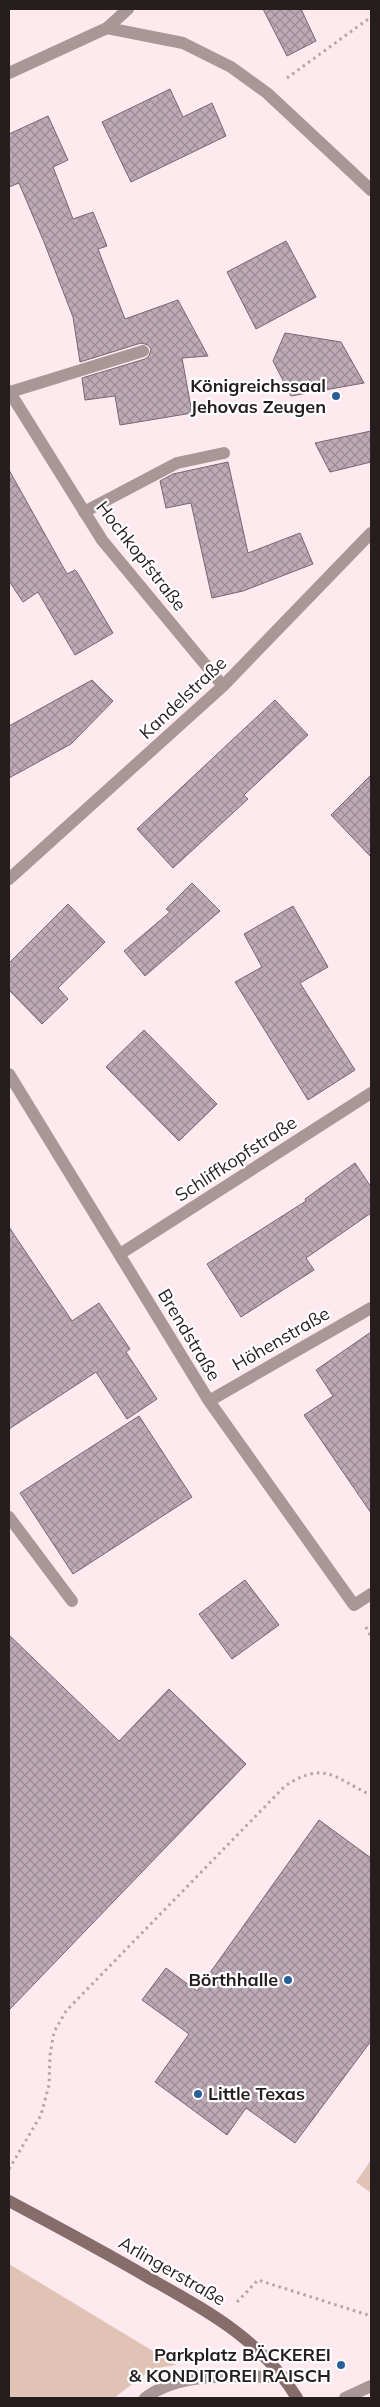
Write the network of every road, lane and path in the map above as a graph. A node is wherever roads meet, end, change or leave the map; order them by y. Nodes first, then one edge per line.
1 (128, 9) edge
2 (371, 17) edge
3 (107, 28) junction
4 (9, 73) edge
5 (267, 93) junction
6 (371, 190) edge
7 (143, 351) dead end
8 (9, 391) edge
9 (224, 453) dead end
10 (84, 512) junction
11 (371, 534) edge
12 (223, 686) junction
13 (9, 879) edge
14 (9, 1074) edge
15 (371, 1093) edge
16 (120, 1254) junction
17 (371, 1308) edge
18 (209, 1401) junction
19 (9, 1517) edge
20 (371, 1594) edge
21 (72, 1601) dead end
22 (371, 1795) edge
23 (9, 2169) edge
24 (9, 2201) edge
25 (371, 2316) edge
26 (221, 2319) junction
27 (284, 2377) junction
28 (371, 2386) edge
29 (146, 2398) edge
30 (297, 2398) edge
31 (345, 2398) edge

1 - 3 street
2 - 5 path
3 - 4 street
3 - 5 street
5 - 6 street
7 - 8 street
8 - 10 street, Hochkopfstraße
9 - 10 street
10 - 12 street, Hochkopfstraße
11 - 12 street, Kandelstraße
12 - 13 street, Kandelstraße
14 - 16 street, Brendstraße
15 - 16 street, Schliffkopfstraße
16 - 18 street, Brendstraße
17 - 18 street, Höhenstraße
18 - 20 street, Brendstraße
19 - 21 street
22 - 23 path
24 - 26 main road, Arlingerstraße
25 - 26 path
26 - 27 main road, Arlingerstraße
27 - 29 street
27 - 30 main road, Arlingerstraße
28 - 31 street

